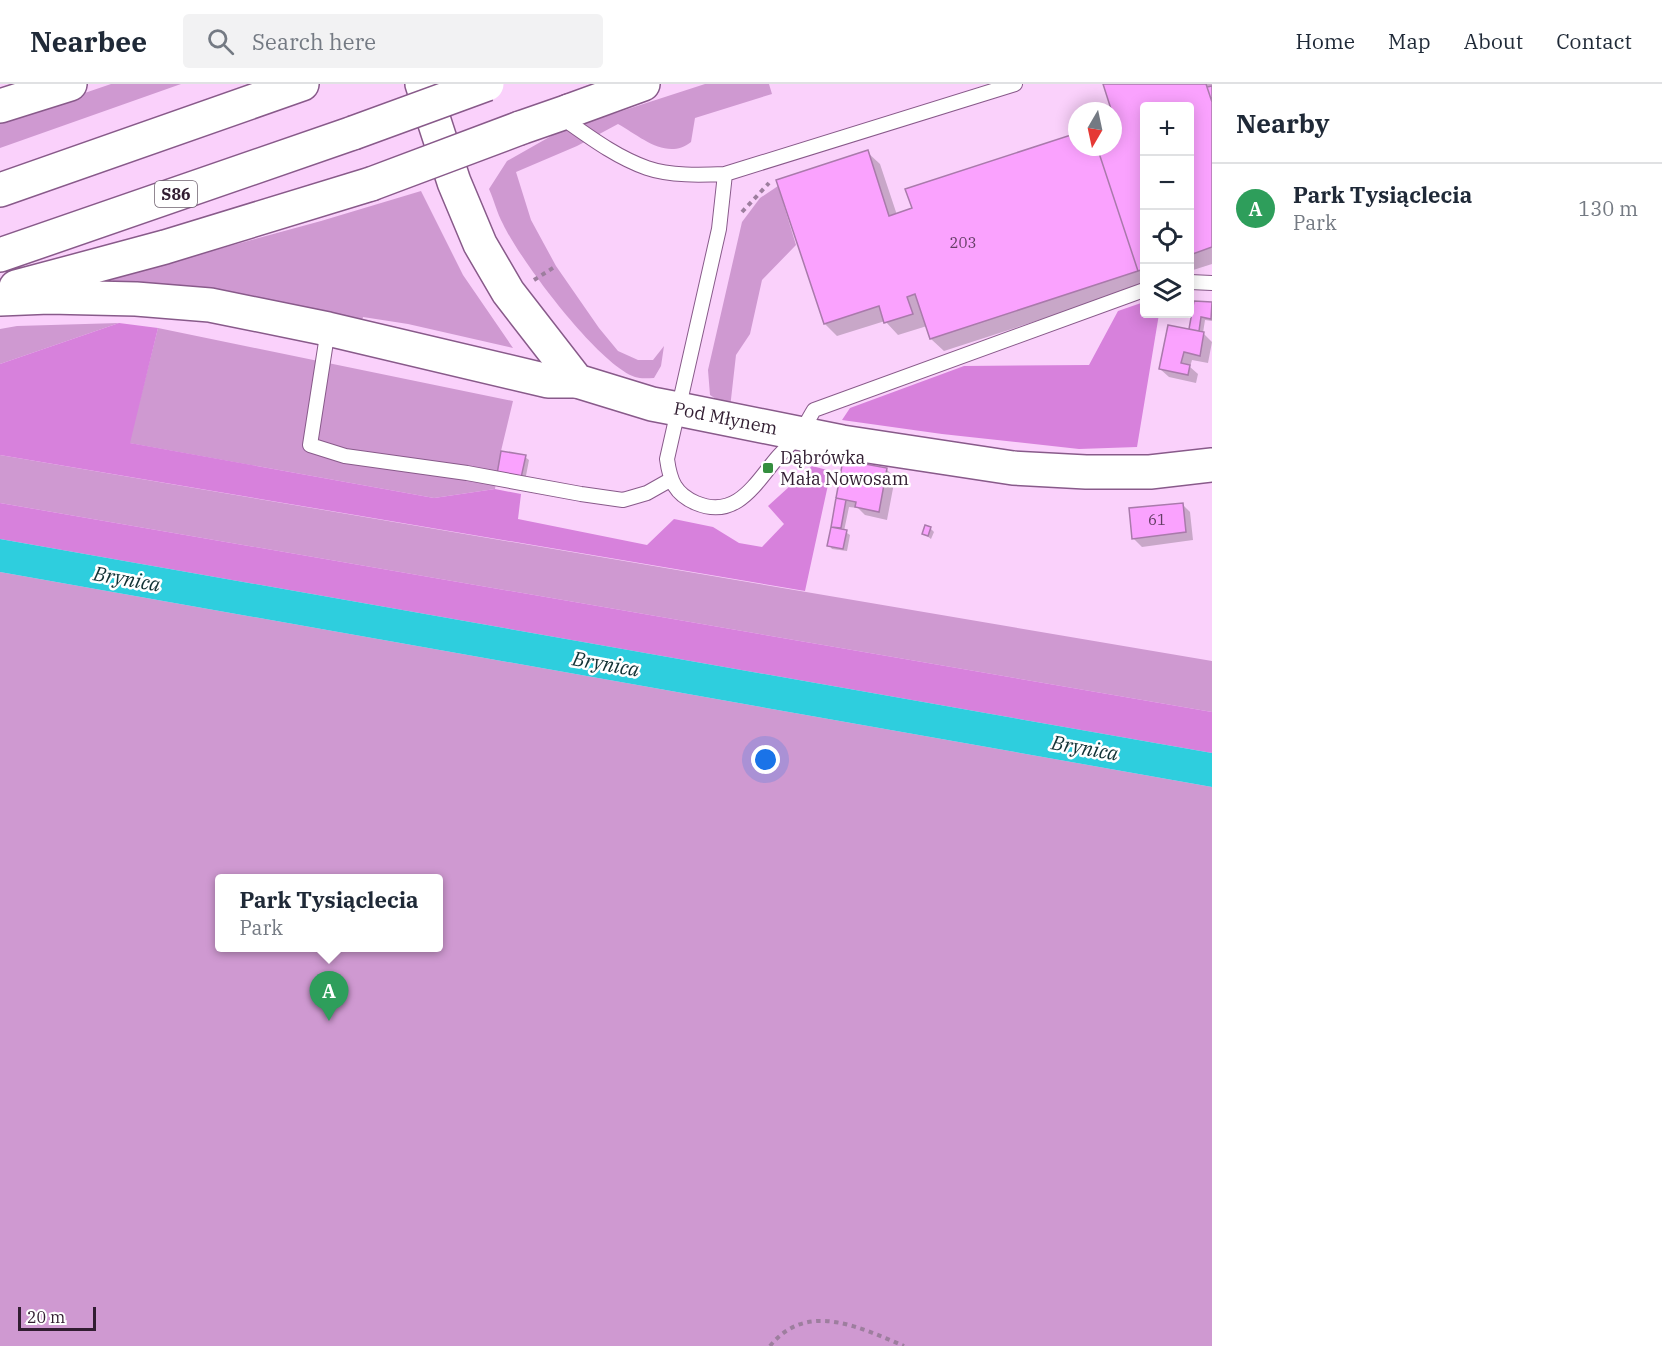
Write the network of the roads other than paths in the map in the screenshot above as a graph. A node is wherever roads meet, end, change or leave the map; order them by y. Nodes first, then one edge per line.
1 (70, 84) edge
2 (302, 84) edge
3 (422, 84) edge
4 (488, 84) edge
5 (643, 84) edge
6 (1015, 84) edge
7 (0, 106) edge
8 (569, 111) junction
9 (725, 174) junction
10 (0, 190) edge
11 (0, 255) edge
12 (1194, 282) edge
13 (1212, 283) edge
14 (1140, 291) edge
15 (0, 292) edge
16 (0, 299) edge
17 (328, 329) junction
18 (577, 381) junction
19 (678, 410) junction
20 (800, 433) junction
21 (1212, 465) edge
22 (670, 480) junction

1 - 7 main road
2 - 10 main road
3 - 18 main road
4 - 11 main road, S86, bridge
5 - 8 main road
6 - 9 lane
8 - 9 lane
8 - 15 main road, bridge
9 - 19 lane
12 - 13 lane
14 - 20 lane
16 - 17 main road, Pod Młynem
17 - 18 main road, Pod Młynem
17 - 22 lane
18 - 19 main road, Pod Młynem
19 - 20 main road, Pod Młynem
19 - 22 lane
20 - 21 main road, Pod Młynem
20 - 22 lane

